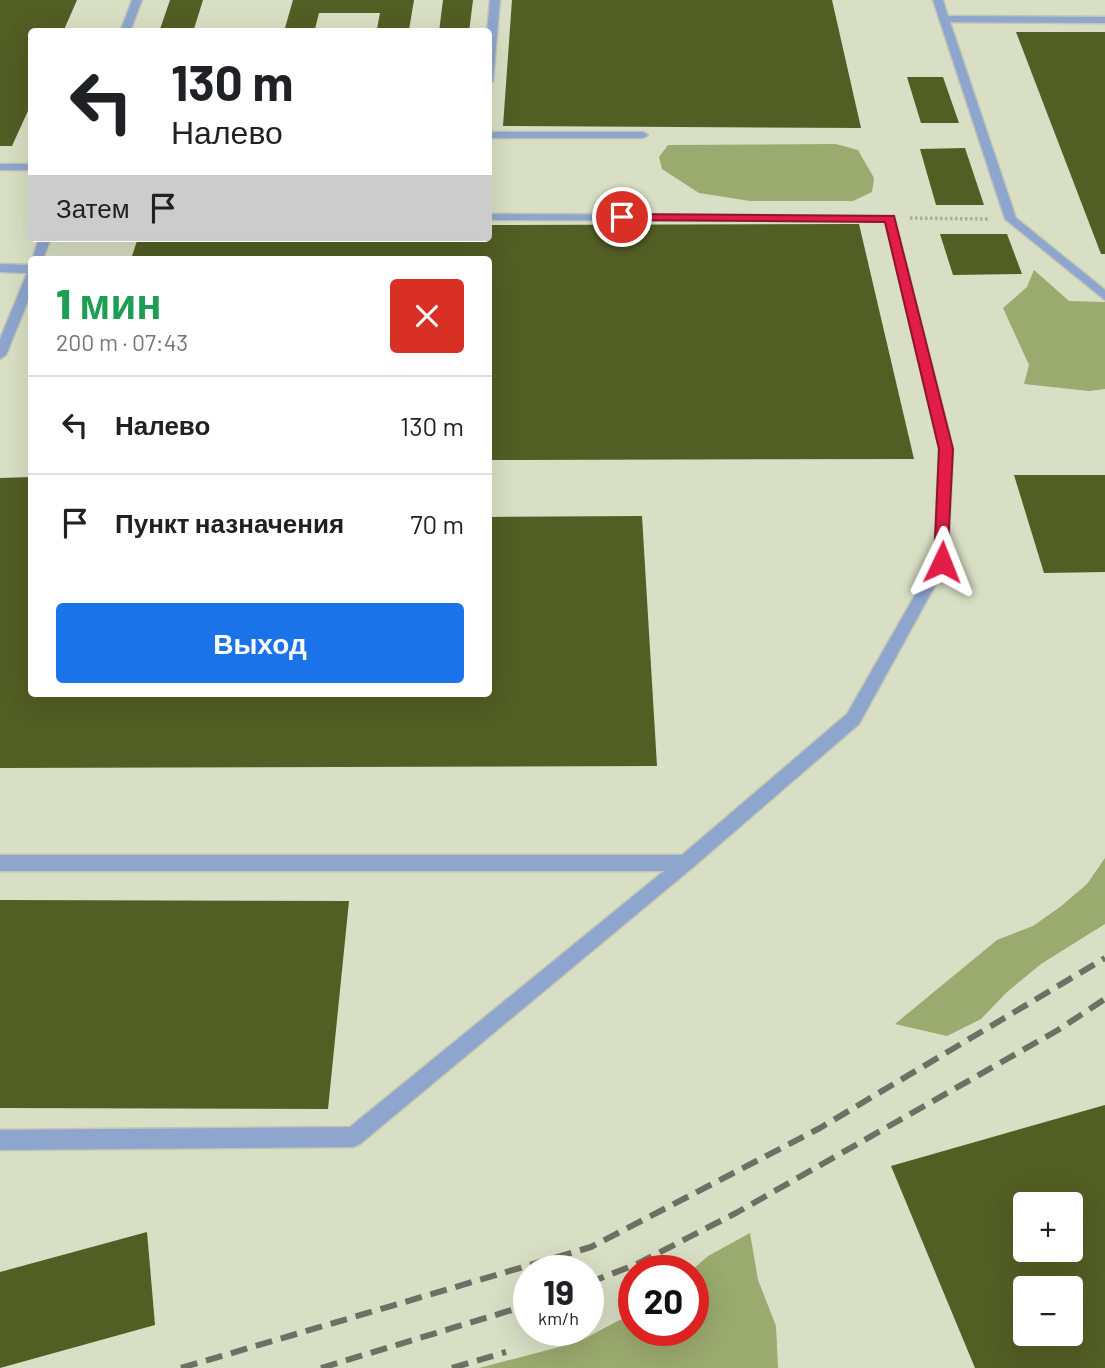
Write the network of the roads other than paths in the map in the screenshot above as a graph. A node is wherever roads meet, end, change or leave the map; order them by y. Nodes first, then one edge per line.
1 (137, 0) edge
2 (495, 0) edge
3 (938, 0) edge
4 (944, 19) junction
5 (1105, 20) edge
6 (126, 28) edge
7 (492, 35) edge
8 (492, 135) edge
9 (643, 135) dead end
10 (0, 167) edge
11 (28, 167) edge
12 (492, 217) edge
13 (0, 268) edge
14 (28, 271) edge
15 (28, 282) edge
16 (1105, 296) edge
17 (0, 355) edge
18 (0, 863) edge
19 (686, 863) junction
20 (0, 1140) edge

1 - 6 lane
2 - 7 lane
3 - 4 lane
4 - 5 lane
4 - 16 lane
8 - 9 lane
10 - 11 lane
12 - 19 lane
13 - 14 lane
15 - 17 lane
18 - 19 lane
19 - 20 lane

